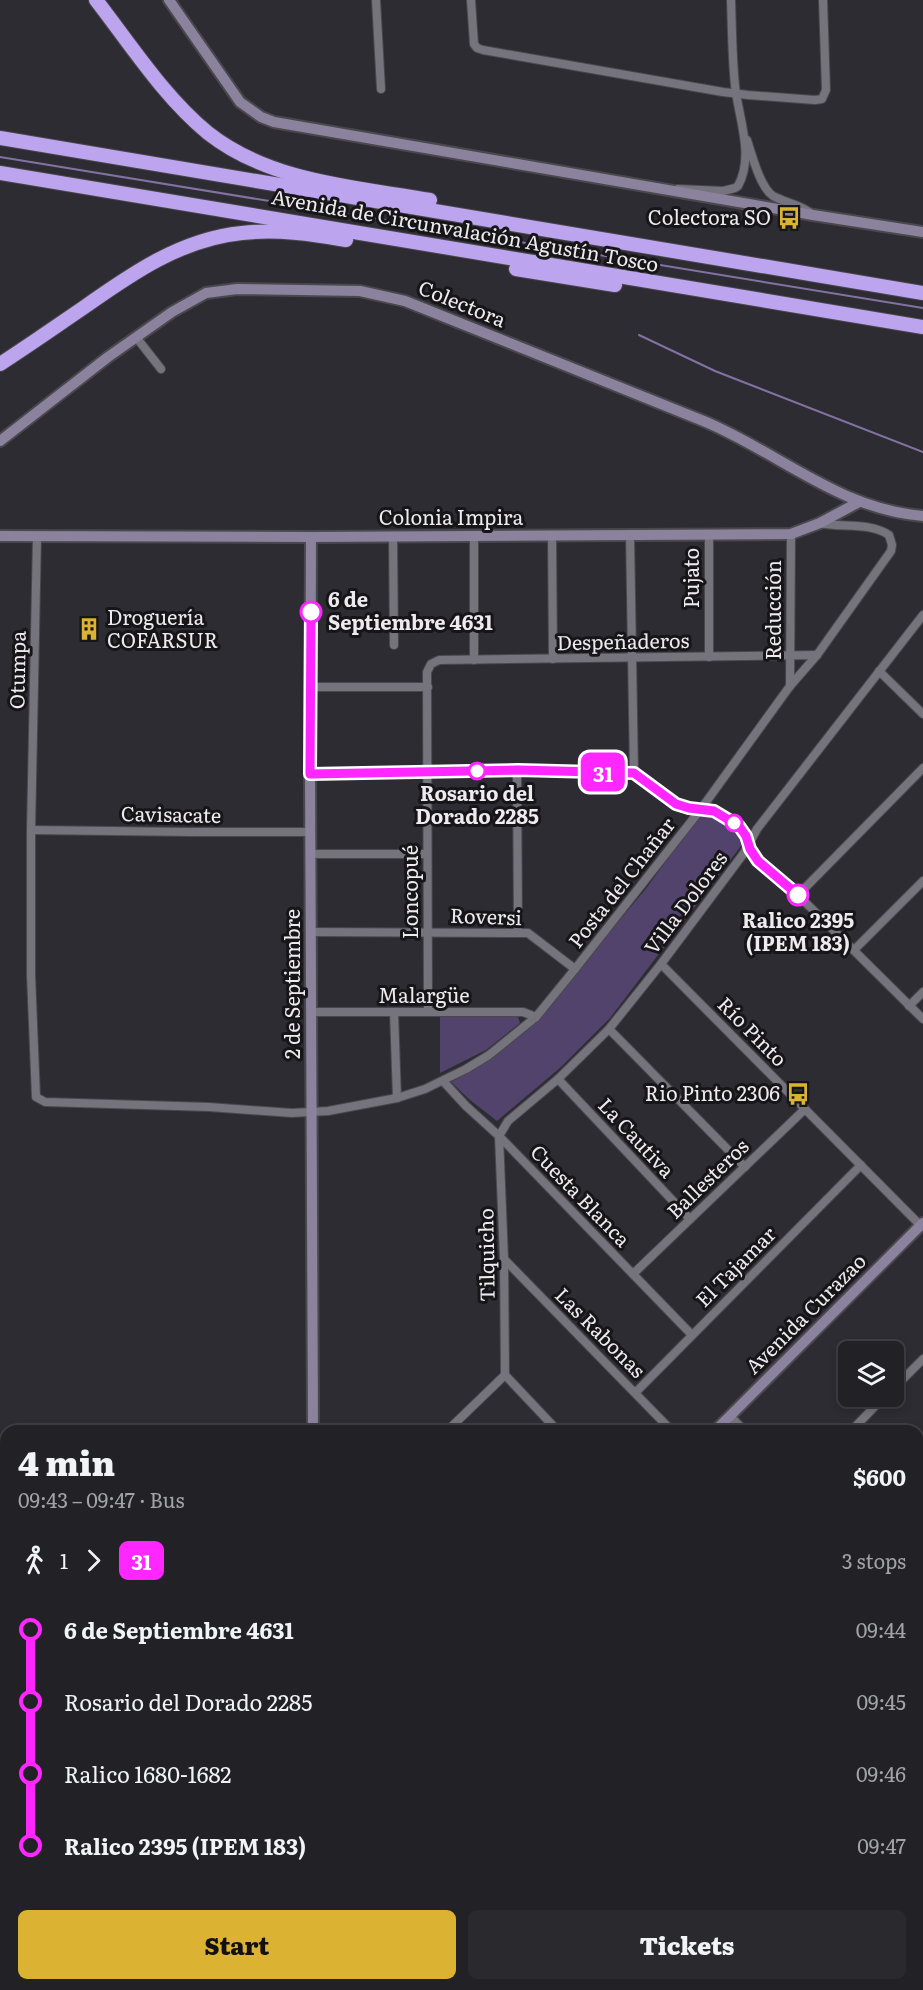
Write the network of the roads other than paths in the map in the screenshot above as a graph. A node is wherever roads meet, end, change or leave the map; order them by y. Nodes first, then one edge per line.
1 (96, 0) edge
2 (169, 0) edge
3 (376, 0) edge
4 (471, 0) edge
5 (731, 0) edge
6 (823, 0) edge
7 (381, 89) dead end
8 (736, 93) junction
9 (743, 131) junction
10 (0, 138) edge
11 (0, 173) edge
12 (728, 195) junction
13 (773, 202) junction
14 (528, 226) junction
15 (923, 232) edge
16 (923, 292) edge
17 (737, 296) junction
18 (923, 327) edge
19 (136, 337) junction
20 (0, 364) edge
21 (161, 369) dead end
22 (0, 441) edge
23 (859, 502) junction
24 (923, 516) edge
25 (820, 524) junction
26 (709, 534) junction
27 (791, 534) junction
28 (630, 535) junction
29 (0, 536) edge
30 (474, 536) junction
31 (552, 536) junction
32 (37, 537) junction
33 (311, 537) junction
34 (393, 537) junction
35 (0, 541) edge
36 (923, 615) edge
37 (394, 645) dead end
38 (817, 655) junction
39 (791, 656) junction
40 (709, 657) junction
41 (631, 658) junction
42 (553, 659) junction
43 (474, 660) junction
44 (431, 664) joint
45 (879, 671) junction
46 (790, 686) junction
47 (310, 687) junction
48 (428, 687) junction
49 (923, 714) edge
50 (923, 768) edge
51 (518, 770) junction
52 (428, 771) junction
53 (634, 773) junction
54 (310, 774) junction
55 (701, 809) junction
56 (31, 830) junction
57 (310, 832) junction
58 (748, 844) junction
59 (310, 854) junction
60 (428, 854) junction
61 (923, 881) edge
62 (798, 895) junction
63 (311, 932) junction
64 (428, 932) junction
65 (518, 932) junction
66 (854, 950) junction
67 (661, 964) junction
68 (575, 969) junction
69 (923, 992) edge
70 (909, 1006) junction
71 (311, 1012) junction
72 (394, 1012) junction
73 (428, 1012) junction
74 (536, 1017) junction
75 (923, 1019) edge
76 (609, 1029) junction
77 (558, 1079) junction
78 (443, 1081) junction
79 (34, 1092) joint
80 (397, 1098) junction
81 (805, 1108) junction
82 (311, 1113) junction
83 (499, 1136) junction
84 (861, 1165) junction
85 (745, 1167) junction
86 (690, 1219) junction
87 (922, 1225) edge
88 (504, 1259) junction
89 (633, 1274) junction
90 (692, 1335) junction
91 (923, 1359) edge
92 (505, 1375) junction
93 (904, 1378) edge
94 (636, 1392) junction
95 (874, 1407) edge
96 (730, 1416) junction
97 (314, 1425) edge
98 (453, 1425) edge
99 (552, 1425) edge
100 (666, 1425) edge
101 (721, 1425) edge
102 (739, 1425) edge
103 (856, 1425) edge

1 - 14 highway
2 - 12 street
3 - 7 street
4 - 8 street
5 - 8 street
6 - 8 street
8 - 9 street
9 - 12 street
9 - 13 street
10 - 14 highway, Avenida de Circunvalación Agustín Tosco
11 - 17 highway, Avenida de Circunvalación Agustín Tosco
12 - 13 street
13 - 15 street
14 - 16 highway, Avenida de Circunvalación Agustín Tosco
17 - 18 highway, Avenida de Circunvalación Agustín Tosco
17 - 20 highway
19 - 21 street
19 - 22 street, Colectora
19 - 23 street, Colectora
23 - 24 street, Colectora
23 - 25 street, Colonia Impira
25 - 27 street, Colonia Impira
25 - 38 street, Posta del Chañar
26 - 27 street, Colonia Impira
26 - 28 street, Colonia Impira
26 - 40 street, Pujato
27 - 39 street, Reducción
28 - 31 street, Colonia Impira
28 - 41 street
29 - 32 street, Colonia Impira
30 - 31 street, Colonia Impira
30 - 34 street, Colonia Impira
30 - 43 street
31 - 42 street
32 - 33 street, Colonia Impira
32 - 35 street, Colonia Impira
32 - 56 street, Otumpa
33 - 34 street, Colonia Impira
33 - 47 street, 2 de Septiembre
34 - 37 street
36 - 45 street, Villa Dolores
38 - 39 street, Despeñaderos
38 - 46 street, Posta del Chañar
39 - 40 street, Despeñaderos
39 - 46 street, Reducción
40 - 41 street, Despeñaderos
41 - 42 street, Despeñaderos
41 - 53 street
42 - 43 street, Despeñaderos
43 - 44 street, Despeñaderos
44 - 48 street, Loncopué
45 - 49 street
45 - 58 street, Villa Dolores
46 - 55 street, Posta del Chañar
47 - 48 street
47 - 54 street, 2 de Septiembre
48 - 52 street, Loncopué
50 - 62 street
51 - 52 street
51 - 53 street
51 - 65 street
52 - 54 street
52 - 60 street, Loncopué
53 - 55 street
54 - 57 street, 2 de Septiembre
55 - 58 street
55 - 68 street, Posta del Chañar
56 - 57 street, Cavisacate
56 - 79 street, Otumpa
57 - 59 street, 2 de Septiembre
58 - 62 street
58 - 67 street, Villa Dolores
59 - 60 street
59 - 63 street, 2 de Septiembre
60 - 64 street, Loncopué
61 - 66 street
62 - 66 street
63 - 64 street, Roversi
63 - 71 street, 2 de Septiembre
64 - 65 street, Roversi
64 - 73 street, Loncopué
65 - 68 street, Roversi
66 - 70 street
67 - 76 street, Villa Dolores
67 - 81 street, Río Pinto
68 - 74 street, Posta del Chañar
69 - 70 street
70 - 75 street
71 - 72 street, Malargüe
71 - 82 street, 2 de Septiembre
72 - 73 street, Malargüe
72 - 80 street
73 - 74 street, Malargüe
74 - 78 street, Posta del Chañar
76 - 77 street, Villa Dolores
76 - 85 street
77 - 83 street, Villa Dolores
77 - 86 street, La Cautiva
78 - 80 street, Posta del Chañar
78 - 83 street, Cuesta Blanca
79 - 82 street, Posta del Chañar
80 - 82 street, Posta del Chañar
81 - 84 street, Río Pinto
81 - 85 street, Ballesteros
82 - 97 street, 2 de Septiembre
83 - 88 street, Tilquicho
83 - 89 street, Cuesta Blanca
84 - 87 street, Río Pinto
84 - 90 street, El Tajamar
85 - 86 street, Ballesteros
86 - 89 street, Ballesteros
87 - 96 street, Avenida Curazao
88 - 92 street, Tilquicho
88 - 94 street, Las Rabonas
89 - 90 street, Cuesta Blanca
90 - 94 street, El Tajamar
91 - 93 street
92 - 98 street
92 - 99 street
94 - 100 street, Las Rabonas
95 - 103 street
96 - 101 street, Avenida Curazao
96 - 102 street

